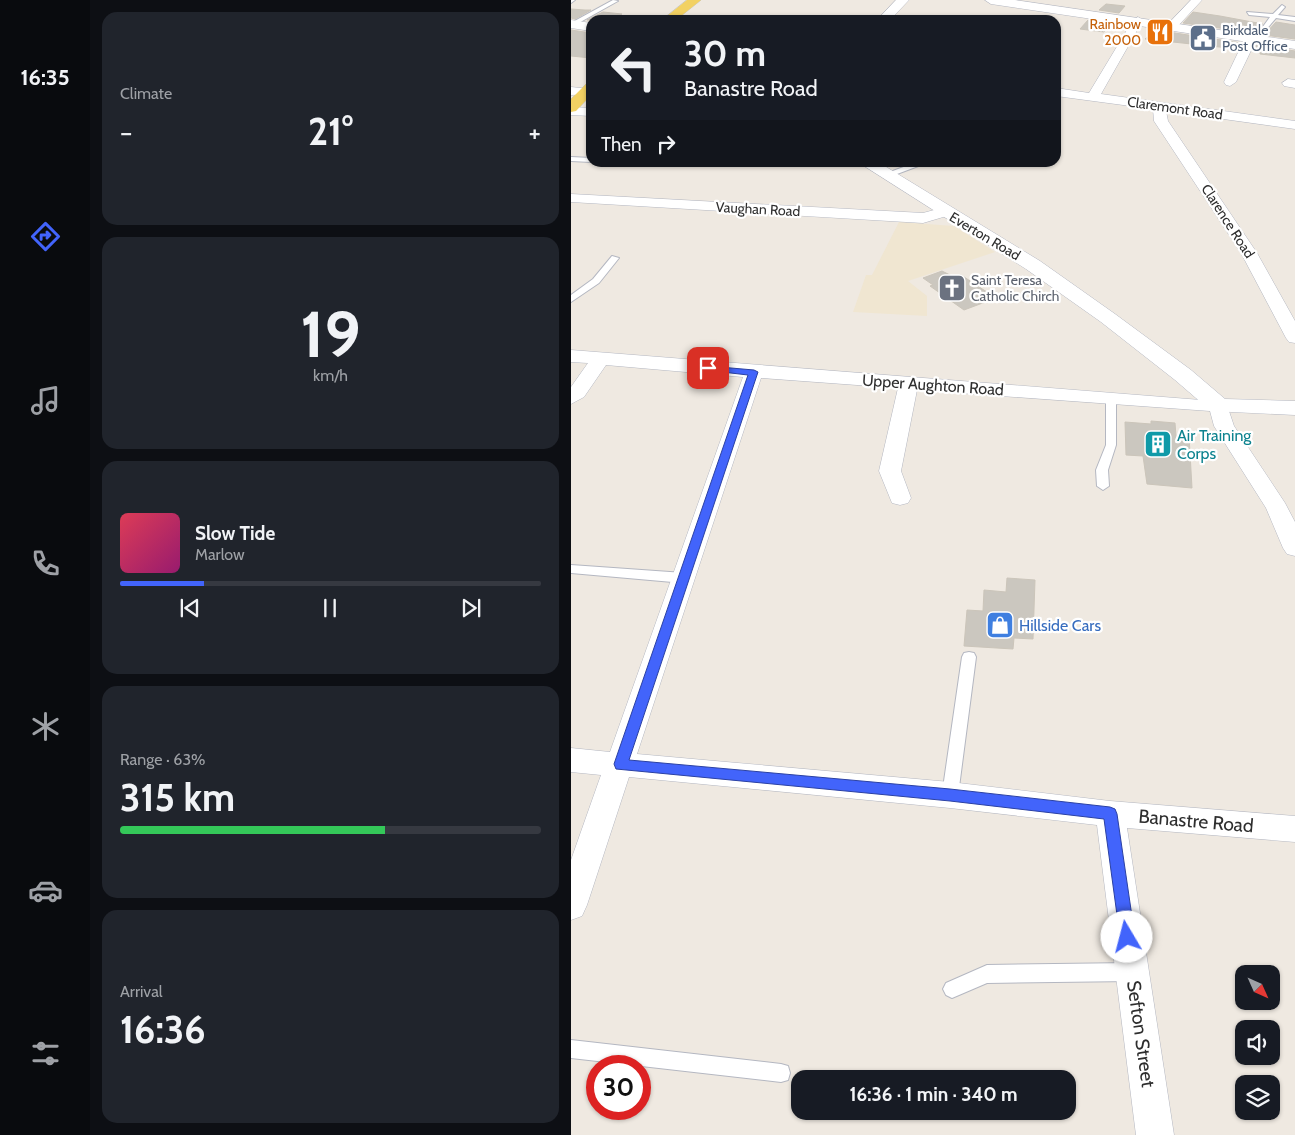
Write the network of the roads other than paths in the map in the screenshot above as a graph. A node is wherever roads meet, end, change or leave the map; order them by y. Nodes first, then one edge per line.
1 (695, 0) edge
2 (903, 0) edge
3 (991, 0) edge
4 (1197, 0) edge
5 (615, 1) edge
6 (1282, 7) dead end
7 (1249, 13) dead end
8 (589, 15) edge
9 (675, 15) edge
10 (888, 15) edge
11 (1274, 16) junction
12 (586, 17) edge
13 (1295, 19) edge
14 (1138, 20) junction
15 (572, 24) edge
16 (1173, 25) junction
17 (586, 26) edge
18 (1253, 38) junction
19 (1295, 45) edge
20 (1230, 82) dead end
21 (583, 90) edge
22 (1061, 93) edge
23 (1093, 97) junction
24 (1159, 106) junction
25 (571, 109) edge
26 (586, 111) edge
27 (1295, 125) edge
28 (571, 159) edge
29 (586, 160) edge
30 (874, 167) edge
31 (911, 167) edge
32 (886, 175) junction
33 (571, 198) edge
34 (945, 212) junction
35 (615, 258) dead end
36 (571, 299) edge
37 (1295, 338) edge
38 (571, 356) edge
39 (600, 359) junction
40 (754, 372) junction
41 (909, 384) junction
42 (571, 398) edge
43 (1111, 398) junction
44 (1219, 406) junction
45 (1295, 408) edge
46 (1103, 486) dead end
47 (900, 498) dead end
48 (1286, 509) edge
49 (1295, 548) edge
50 (571, 569) edge
51 (684, 578) junction
52 (969, 657) dead end
53 (571, 760) edge
54 (621, 764) junction
55 (950, 795) junction
56 (1110, 814) junction
57 (1295, 829) edge
58 (571, 904) edge
59 (1133, 972) junction
60 (952, 988) dead end
61 (571, 1049) edge
62 (781, 1073) dead end
63 (1155, 1135) edge

1 - 9 main road
2 - 10 main road
3 - 14 main road
4 - 16 street
5 - 8 lane
6 - 11 lane
7 - 11 lane
11 - 13 lane
11 - 18 lane
12 - 15 lane
14 - 16 main road
14 - 23 street
15 - 17 main road
16 - 18 main road
18 - 19 main road
18 - 20 street
21 - 25 main road
22 - 23 street, Claremont Road
23 - 24 street, Claremont Road
24 - 27 street, Claremont Road
24 - 37 street, Clarence Road
25 - 26 street
28 - 29 lane
30 - 32 main road, Everton Road
31 - 32 lane
32 - 34 main road, Everton Road
33 - 34 street, Vaughan Road
34 - 44 main road, Everton Road
35 - 36 lane
38 - 39 street, Upper Aughton Road
39 - 40 street, Upper Aughton Road
39 - 42 street
40 - 41 street, Upper Aughton Road
40 - 51 street
41 - 43 street, Upper Aughton Road
41 - 47 street
43 - 44 street, Upper Aughton Road
43 - 46 lane
44 - 45 main road, Upper Aughton Road
44 - 48 street
48 - 49 street
50 - 51 lane
51 - 54 street
52 - 55 lane
53 - 54 street, Banastre Road
54 - 55 street, Banastre Road
54 - 58 street
55 - 56 street, Banastre Road
56 - 57 street, Banastre Road
56 - 59 street, Sefton Street
59 - 60 lane
59 - 63 street, Sefton Street
61 - 62 lane

